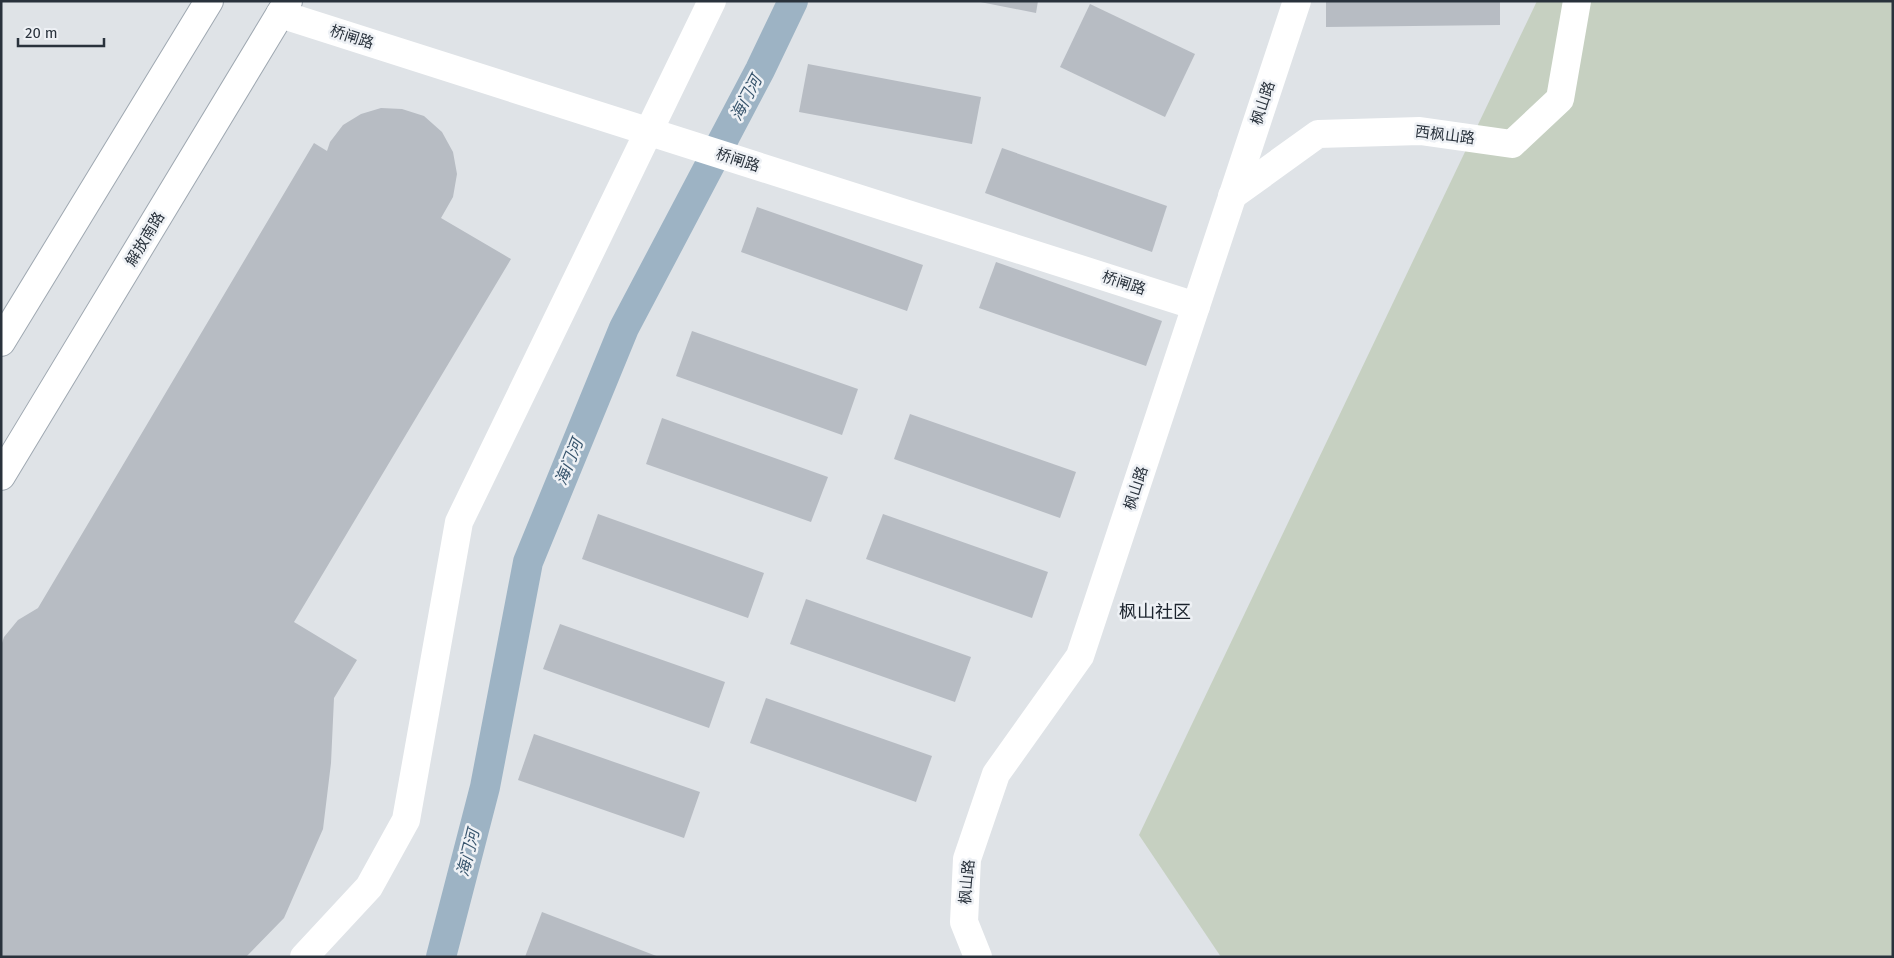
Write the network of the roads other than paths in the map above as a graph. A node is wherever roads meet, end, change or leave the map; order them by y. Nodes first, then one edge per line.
1 (209, 1) edge
2 (712, 1) edge
3 (1296, 1) edge
4 (1577, 1) edge
5 (284, 8) edge
6 (650, 132) junction
7 (1232, 196) junction
8 (1196, 306) junction
9 (1, 342) edge
10 (1, 476) edge
11 (304, 957) edge
12 (978, 957) edge

1 - 9 street
2 - 6 street
3 - 7 street, 枫山路
4 - 7 street, 西枫山路
5 - 6 street, 桥闸路
5 - 10 street, 解放南路
6 - 8 street, 桥闸路
6 - 11 street
7 - 8 street, 枫山路
8 - 12 street, 枫山路

